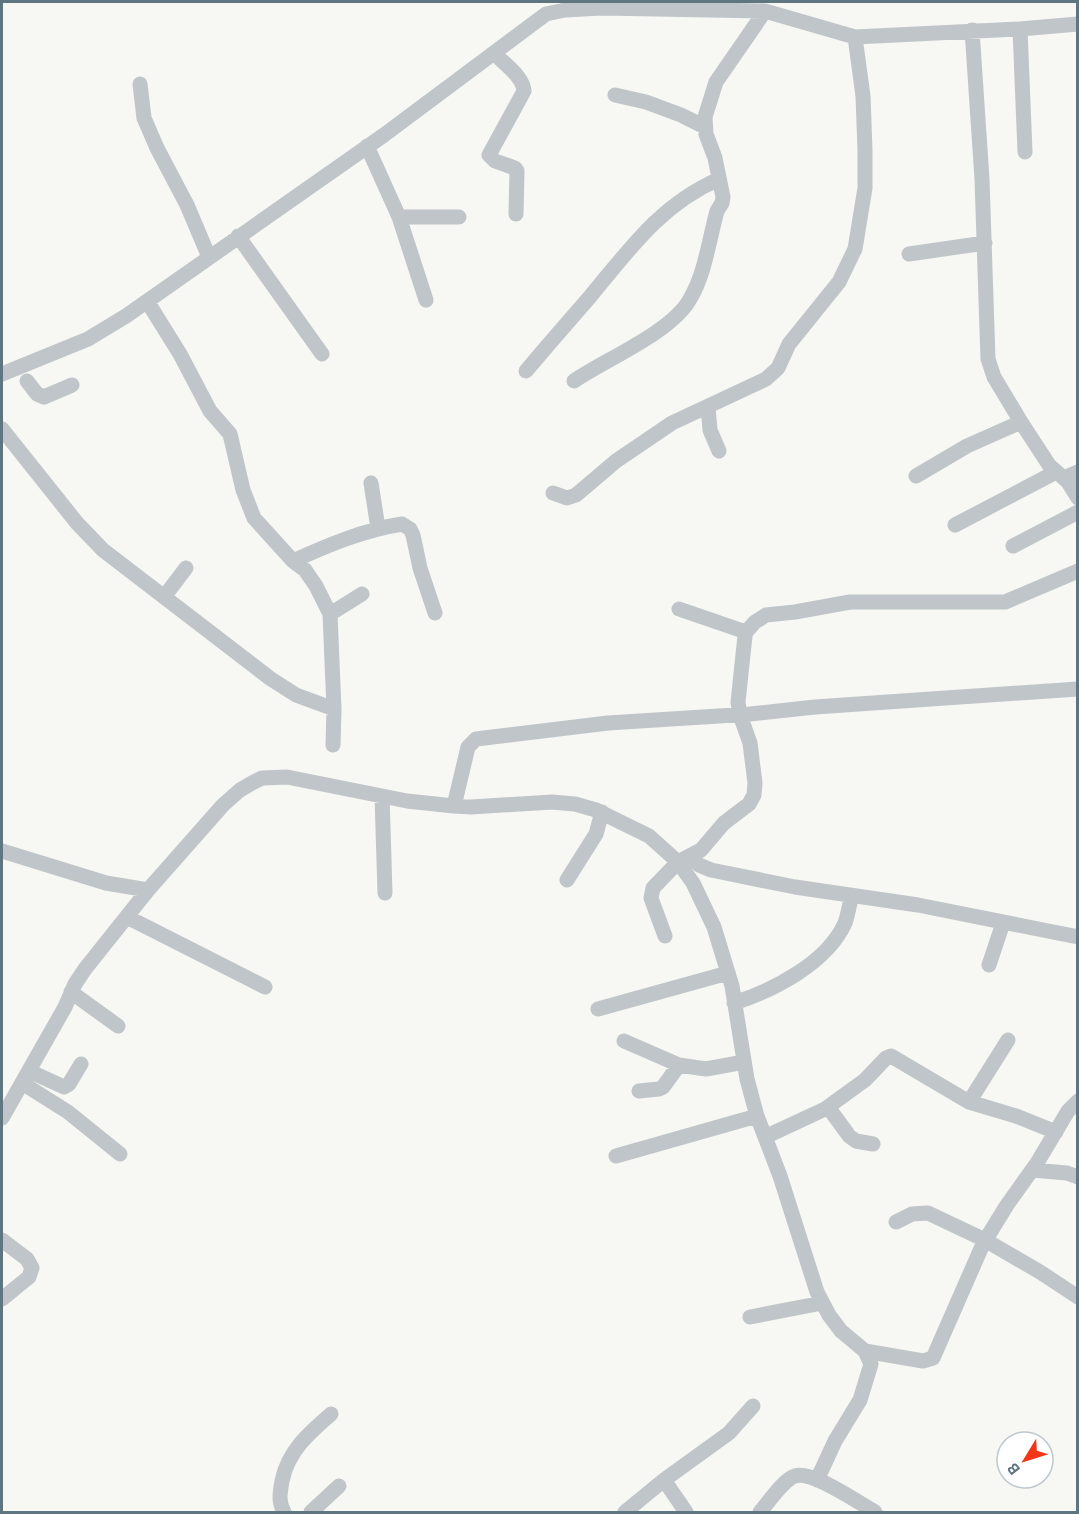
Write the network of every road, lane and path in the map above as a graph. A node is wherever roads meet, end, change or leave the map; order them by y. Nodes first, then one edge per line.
1 (765, 11) junction
2 (1077, 24) edge
3 (972, 30) junction
4 (1020, 30) junction
5 (855, 37) junction
6 (494, 53) junction
7 (140, 84) dead end
8 (615, 95) dead end
9 (705, 127) junction
10 (367, 146) junction
11 (1025, 152) dead end
12 (719, 179) junction
13 (516, 214) dead end
14 (399, 217) junction
15 (459, 217) dead end
16 (238, 236) junction
17 (985, 243) junction
18 (909, 254) dead end
19 (209, 257) junction
20 (426, 300) dead end
21 (147, 301) junction
22 (322, 354) dead end
23 (526, 371) dead end
24 (2, 374) edge
25 (23, 374) junction
26 (574, 381) dead end
27 (72, 385) dead end
28 (708, 407) junction
29 (1021, 422) junction
30 (2, 429) edge
31 (719, 451) dead end
32 (1066, 474) edge
33 (916, 476) dead end
34 (370, 483) dead end
35 (553, 494) dead end
36 (1077, 498) edge
37 (1077, 512) edge
38 (955, 525) dead end
39 (378, 528) junction
40 (1013, 546) dead end
41 (293, 561) junction
42 (186, 568) dead end
43 (1077, 571) edge
44 (362, 594) dead end
45 (164, 597) junction
46 (679, 609) dead end
47 (435, 613) dead end
48 (330, 614) junction
49 (746, 632) junction
50 (1077, 689) edge
51 (334, 709) junction
52 (740, 715) junction
53 (333, 745) dead end
54 (382, 796) junction
55 (454, 806) junction
56 (602, 812) junction
57 (2, 851) edge
58 (684, 859) junction
59 (567, 880) dead end
60 (148, 890) junction
61 (385, 893) dead end
62 (852, 896) junction
63 (127, 917) junction
64 (1003, 923) junction
65 (665, 936) dead end
66 (1077, 938) edge
67 (989, 965) dead end
68 (728, 973) junction
69 (265, 987) dead end
70 (71, 992) junction
71 (734, 1003) junction
72 (598, 1009) dead end
73 (118, 1026) dead end
74 (1008, 1040) dead end
75 (624, 1041) dead end
76 (744, 1062) junction
77 (81, 1064) dead end
78 (679, 1065) junction
79 (26, 1077) junction
80 (639, 1091) dead end
81 (1077, 1101) edge
82 (969, 1102) junction
83 (828, 1107) junction
84 (757, 1116) junction
85 (2, 1118) edge
86 (1056, 1132) junction
87 (765, 1137) junction
88 (873, 1144) dead end
89 (120, 1154) dead end
90 (616, 1156) dead end
91 (1032, 1170) junction
92 (1077, 1177) edge
93 (896, 1222) dead end
94 (2, 1240) edge
95 (985, 1240) junction
96 (1077, 1297) edge
97 (2, 1299) edge
98 (822, 1303) junction
99 (750, 1317) dead end
100 (865, 1351) junction
101 (753, 1406) dead end
102 (331, 1414) dead end
103 (664, 1480) junction
104 (817, 1480) junction
105 (339, 1486) dead end
106 (284, 1512) edge
107 (311, 1512) edge
108 (625, 1512) edge
109 (686, 1512) edge
110 (760, 1512) edge
111 (874, 1512) edge

1 - 5 street
1 - 6 street
1 - 9 street
2 - 4 street
3 - 4 street
3 - 5 street
3 - 17 street
4 - 11 street
5 - 28 street
6 - 10 street
6 - 13 street
7 - 19 street
8 - 9 street
9 - 12 street
10 - 14 street
10 - 16 street
12 - 23 street
12 - 26 street
14 - 15 street
14 - 20 street
16 - 19 street
16 - 22 street
17 - 18 street
17 - 29 street
19 - 21 street
21 - 25 street
21 - 41 street
24 - 25 street
25 - 27 street
28 - 31 street
28 - 35 street
29 - 32 street
29 - 33 street
30 - 45 street
32 - 36 street
32 - 38 street
34 - 39 street
37 - 40 street
39 - 41 street
39 - 47 street
41 - 48 street
42 - 45 street
43 - 49 street
44 - 48 street
45 - 51 street
46 - 49 street
48 - 51 street
49 - 52 street
50 - 52 street
51 - 53 street
52 - 55 street
52 - 58 street
54 - 55 street
54 - 60 street
54 - 61 street
55 - 56 street
56 - 58 street
56 - 59 street
57 - 60 street
58 - 62 street
58 - 65 street
58 - 68 street
60 - 63 street
62 - 64 street
62 - 71 street
63 - 69 street
63 - 70 street
64 - 66 street
64 - 67 street
68 - 71 street
68 - 72 street
70 - 73 street
70 - 79 street
71 - 76 street
74 - 82 street
75 - 78 street
76 - 78 street
76 - 84 street
77 - 79 street
78 - 80 street
79 - 85 street
79 - 89 street
81 - 86 street
82 - 83 street
82 - 86 street
83 - 87 street
83 - 88 street
84 - 87 street
84 - 90 street
86 - 91 street
87 - 98 street
91 - 92 street
91 - 95 street
93 - 95 street
94 - 97 street
95 - 96 street
95 - 100 street
98 - 99 street
98 - 100 street
100 - 104 street
101 - 103 street
102 - 106 street
103 - 108 street
103 - 109 street
104 - 110 street
104 - 111 street
105 - 107 street

